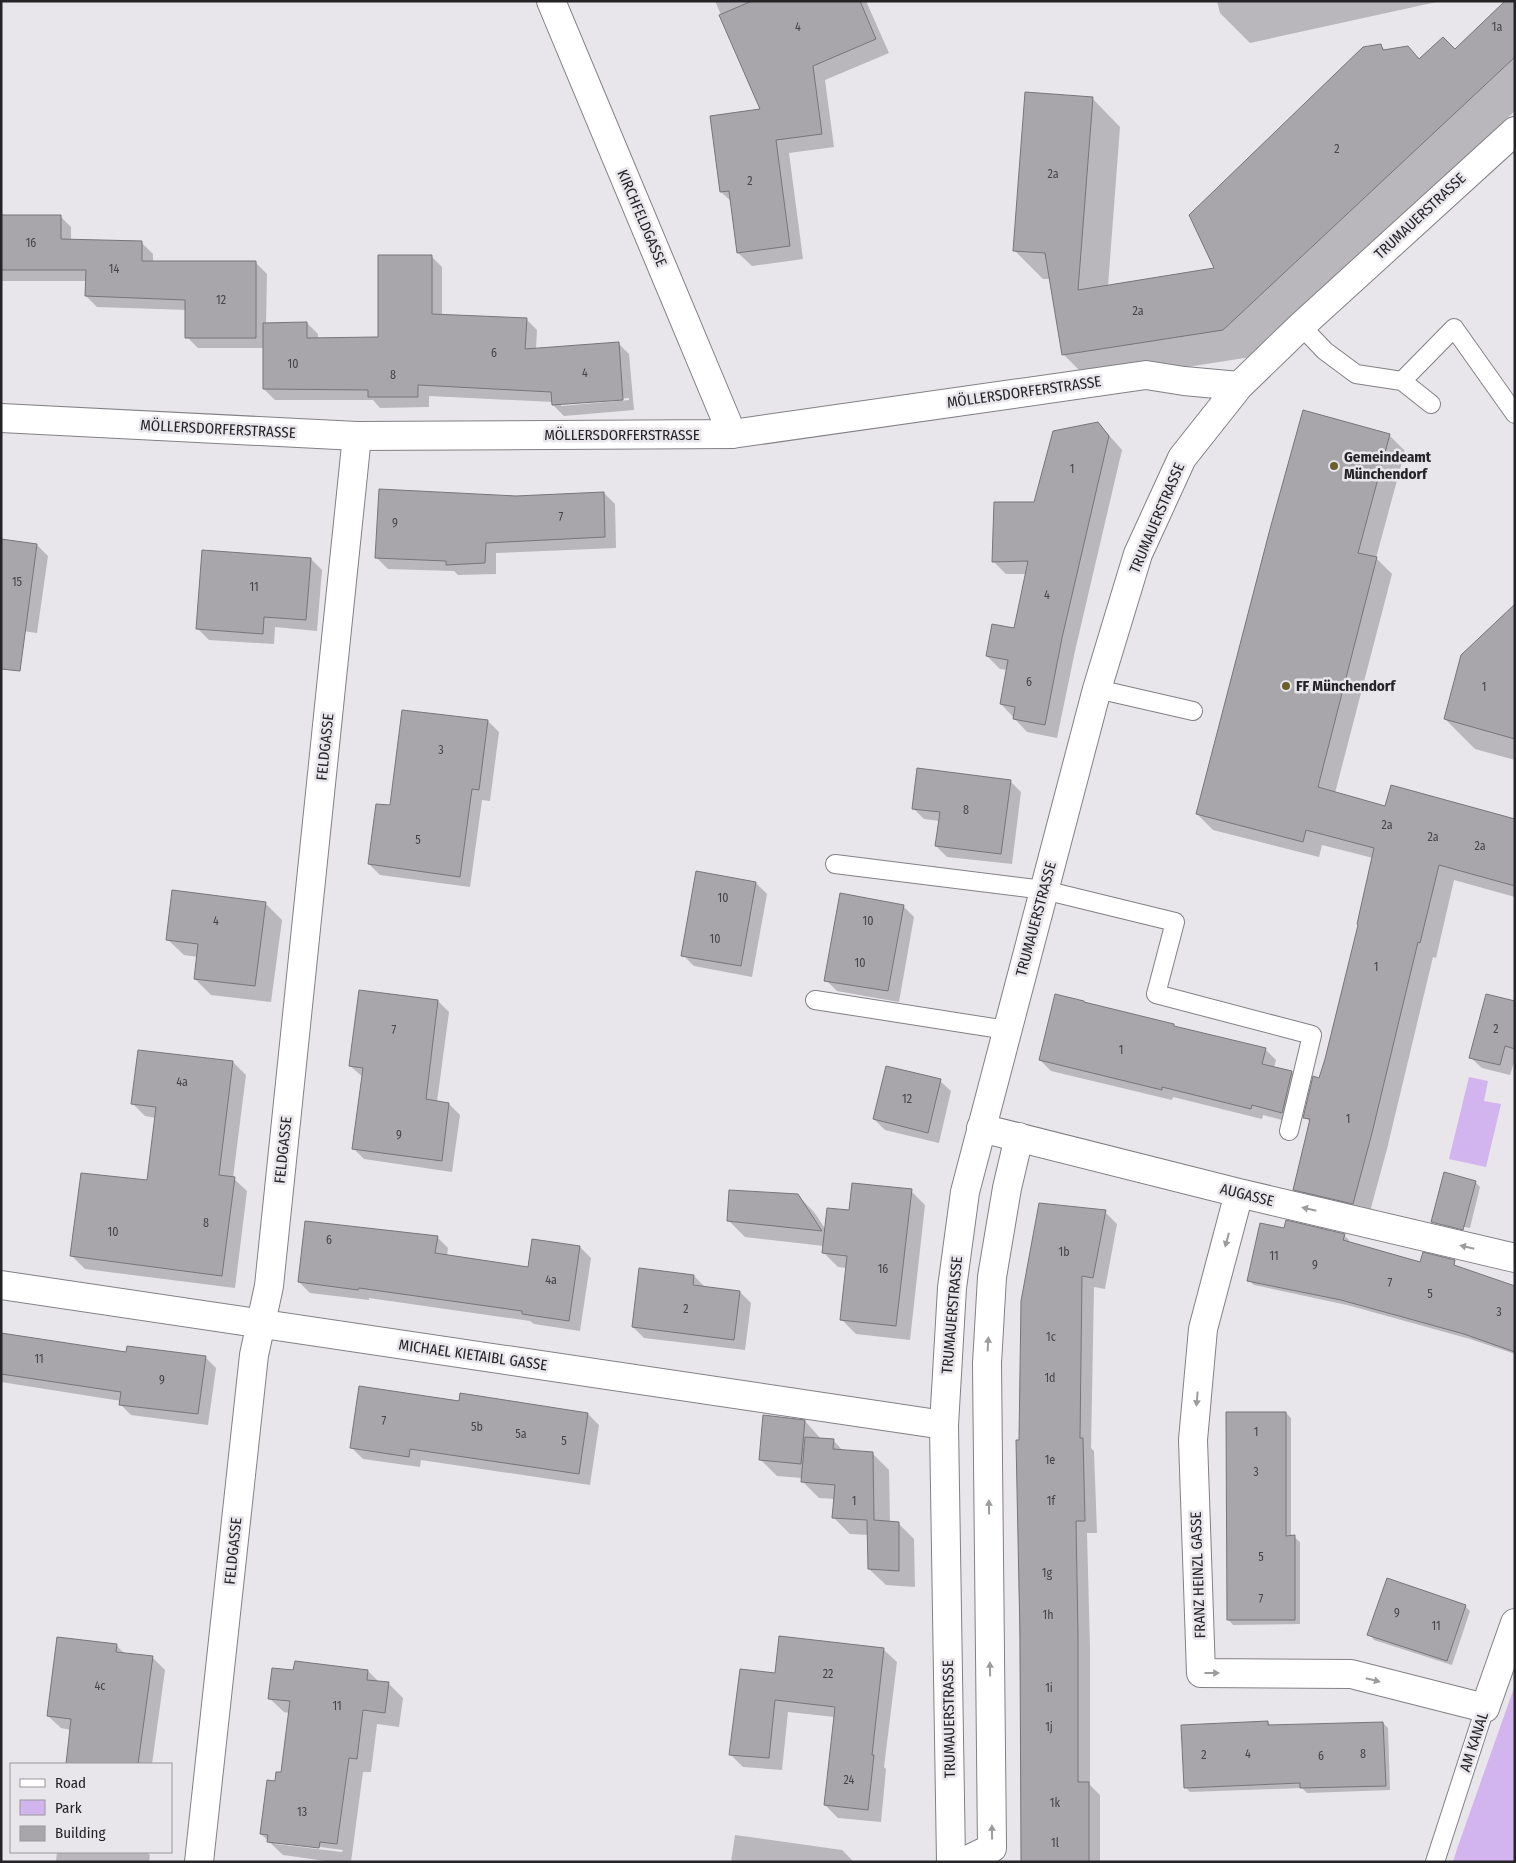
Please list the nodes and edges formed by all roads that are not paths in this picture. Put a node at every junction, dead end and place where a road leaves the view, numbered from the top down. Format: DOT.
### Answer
graph roads {
  1 [pos="551,1"];
  2 [pos="1515,131"];
  3 [pos="1301,326"];
  4 [pos="1402,382"];
  5 [pos="1239,386"];
  6 [pos="1431,404"];
  7 [pos="1515,414"];
  8 [pos="1,418"];
  9 [pos="732,434"];
  10 [pos="357,436"];
  11 [pos="1097,689"];
  12 [pos="1193,711"];
  13 [pos="835,864"];
  14 [pos="1044,890"];
  15 [pos="815,1000"];
  16 [pos="1007,1030"];
  17 [pos="981,1128"];
  18 [pos="1289,1131"];
  19 [pos="1019,1138"];
  20 [pos="1240,1193"];
  21 [pos="1515,1258"];
  22 [pos="1,1285"];
  23 [pos="260,1323"];
  24 [pos="944,1425"];
  25 [pos="1515,1624"];
  26 [pos="1485,1708"];
  27 [pos="200,1862"];
  28 [pos="952,1862"];
  29 [pos="963,1862"];
  30 [pos="1435,1862"];
  1 -- 9 [label="street, KIRCHFELDGASSE"];
  2 -- 3 [label="street, TRUMAUERSTRASSE"];
  3 -- 4 [label="lane"];
  3 -- 5 [label="street, TRUMAUERSTRASSE"];
  4 -- 6 [label="lane"];
  4 -- 7 [label="lane"];
  5 -- 9 [label="street, MÖLLERSDORFERSTRASSE"];
  5 -- 11 [label="street, TRUMAUERSTRASSE"];
  8 -- 10 [label="street, MÖLLERSDORFERSTRASSE"];
  9 -- 10 [label="street, MÖLLERSDORFERSTRASSE"];
  10 -- 23 [label="street, FELDGASSE"];
  11 -- 12 [label="lane"];
  11 -- 14 [label="street, TRUMAUERSTRASSE"];
  13 -- 14 [label="lane"];
  14 -- 16 [label="street, TRUMAUERSTRASSE"];
  14 -- 18 [label="lane"];
  15 -- 16 [label="lane"];
  16 -- 17 [label="street, TRUMAUERSTRASSE"];
  17 -- 19 [label="street, AUGASSE"];
  17 -- 24 [label="street, TRUMAUERSTRASSE"];
  19 -- 20 [label="street, AUGASSE"];
  29 -- 19 [label="street, one-way"];
  21 -- 20 [label="street, AUGASSE, one-way"];
  20 -- 26 [label="street, FRANZ HEINZL GASSE, one-way"];
  22 -- 23 [label="street, MICHAEL KIETAIBL GASSE"];
  23 -- 24 [label="street, MICHAEL KIETAIBL GASSE"];
  23 -- 27 [label="street, FELDGASSE"];
  24 -- 28 [label="street, TRUMAUERSTRASSE"];
  25 -- 26 [label="street, AM KANAL"];
  26 -- 30 [label="lane, AM KANAL"];
}
